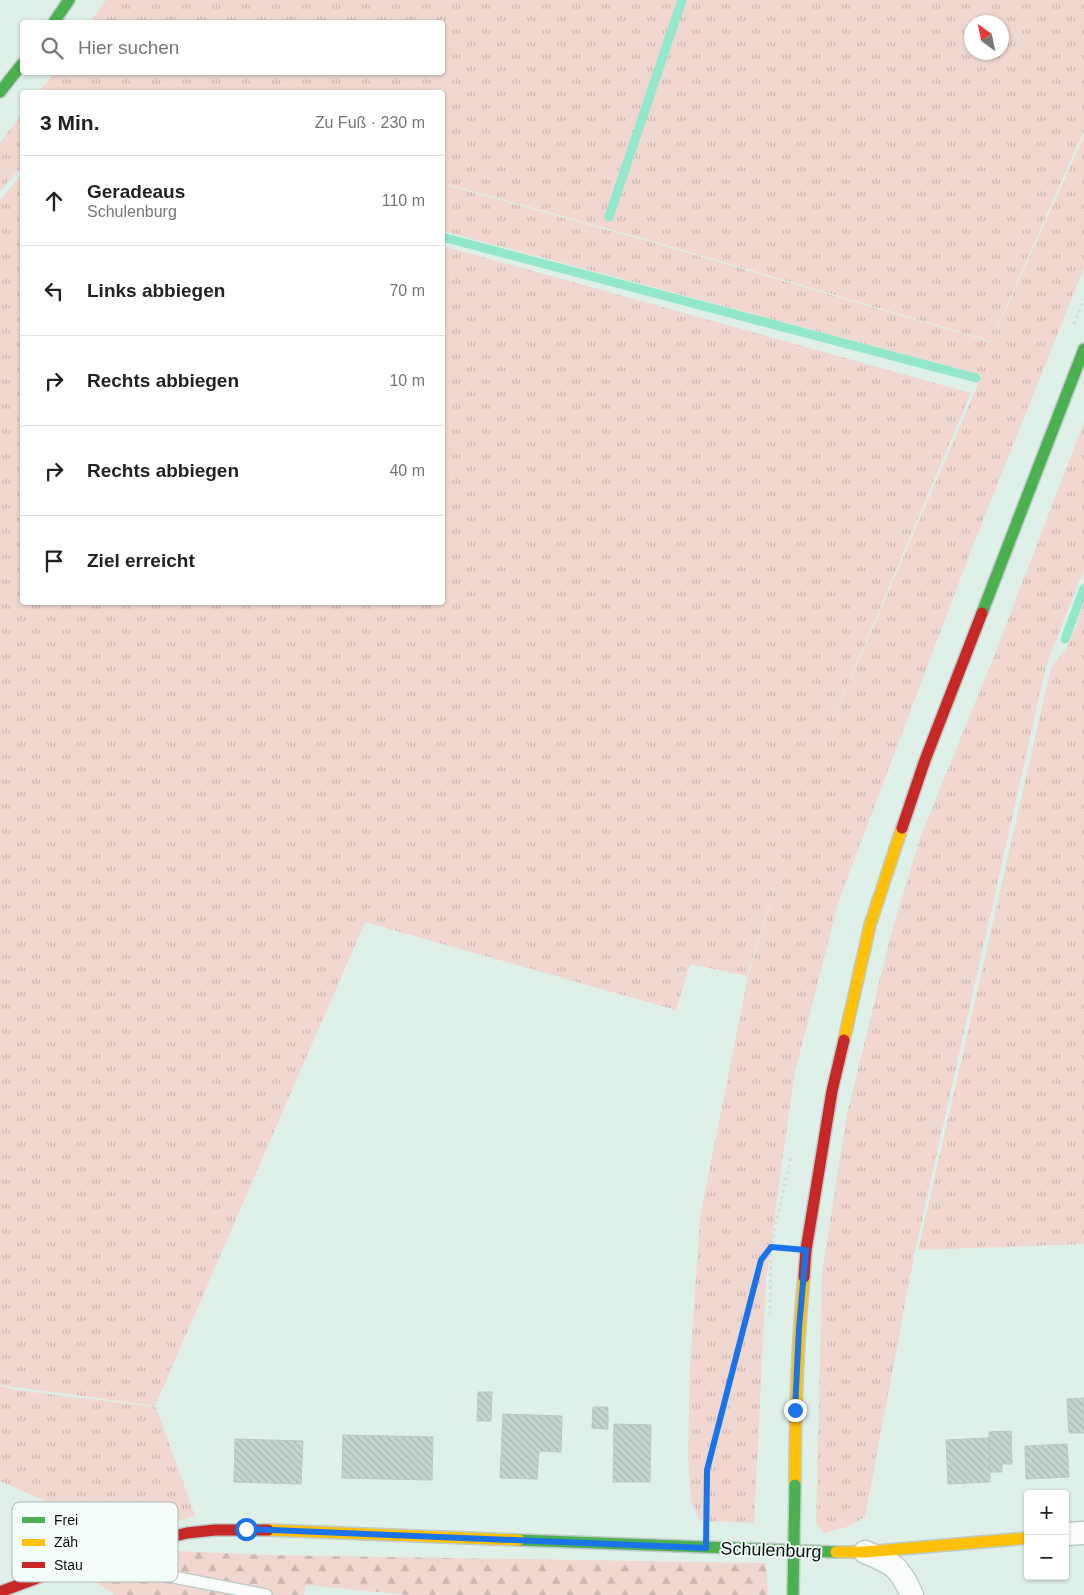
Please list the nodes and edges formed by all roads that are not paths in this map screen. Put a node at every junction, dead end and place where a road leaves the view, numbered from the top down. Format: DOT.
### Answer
graph roads {
  1 [pos="69,0"];
  2 [pos="55,20"];
  3 [pos="20,67"];
  4 [pos="0,92"];
  5 [pos="1084,349"];
  6 [pos="1084,1533"];
  7 [pos="1069,1534"];
  8 [pos="178,1535"];
  9 [pos="1024,1538"];
  10 [pos="866,1552"];
  11 [pos="178,1578"];
  12 [pos="27,1582"];
  13 [pos="0,1592"];
  14 [pos="266,1595"];
  15 [pos="793,1595"];
  16 [pos="912,1595"];
  1 -- 2 [label="main road"];
  3 -- 4 [label="main road"];
  5 -- 15 [label="main road, bridge"];
  6 -- 7 [label="street"];
  8 -- 10 [label="main road, Schulenburg"];
  9 -- 10 [label="main road, Schulenburg"];
  10 -- 16 [label="street"];
  11 -- 14 [label="lane, Schulenburg"];
  12 -- 13 [label="main road, Schulenburg"];
}
